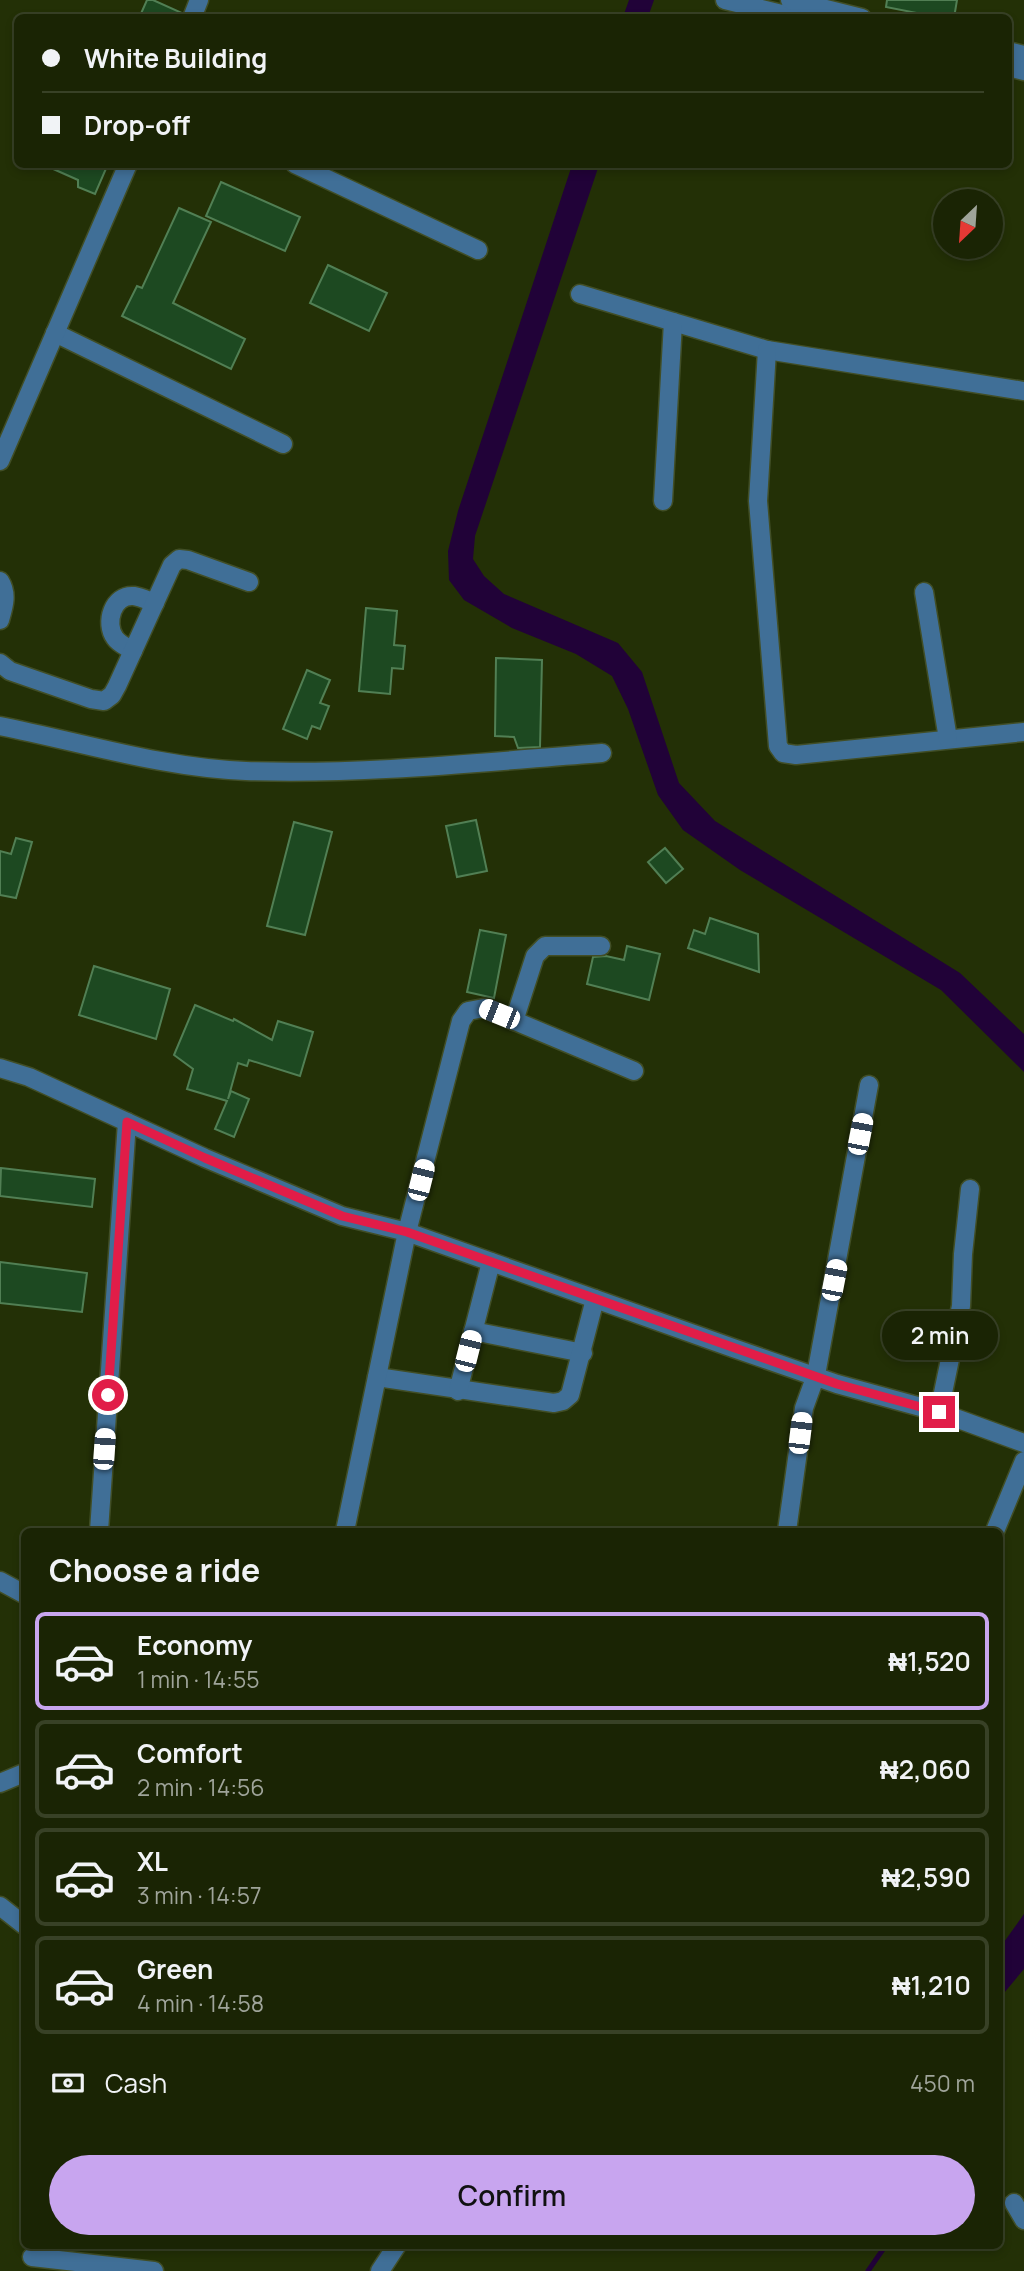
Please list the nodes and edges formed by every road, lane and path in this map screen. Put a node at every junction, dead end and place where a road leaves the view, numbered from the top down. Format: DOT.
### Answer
graph roads {
  1 [pos="725,0"];
  2 [pos="790,0"];
  3 [pos="782,14"];
  4 [pos="846,14"];
  5 [pos="126,168"];
  6 [pos="304,168"];
  7 [pos="478,250"];
  8 [pos="580,294"];
  9 [pos="673,322"];
  10 [pos="55,333"];
  11 [pos="767,350"];
  12 [pos="1024,391"];
  13 [pos="284,444"];
  14 [pos="0,461"];
  15 [pos="663,501"];
  16 [pos="0,582"];
  17 [pos="249,582"];
  18 [pos="924,592"];
  19 [pos="155,603"];
  20 [pos="0,620"];
  21 [pos="133,651"];
  22 [pos="0,663"];
  23 [pos="0,726"];
  24 [pos="1024,732"];
  25 [pos="948,739"];
  26 [pos="602,753"];
  27 [pos="601,946"];
  28 [pos="514,1021"];
  29 [pos="0,1068"];
  30 [pos="634,1071"];
  31 [pos="869,1085"];
  32 [pos="127,1122"];
  33 [pos="970,1189"];
  34 [pos="407,1232"];
  35 [pos="491,1262"];
  36 [pos="595,1299"];
  37 [pos="473,1331"];
  38 [pos="583,1353"];
  39 [pos="816,1375"];
  40 [pos="377,1377"];
  41 [pos="458,1391"];
  42 [pos="939,1412"];
  43 [pos="1024,1443"];
  44 [pos="1024,1461"];
  45 [pos="99,1528"];
  46 [pos="346,1528"];
  47 [pos="788,1528"];
  48 [pos="996,1528"];
  49 [pos="0,1581"];
  50 [pos="21,1592"];
  51 [pos="21,1774"];
  52 [pos="0,1783"];
  53 [pos="0,1906"];
  54 [pos="21,1923"];
  55 [pos="1014,2203"];
  56 [pos="1024,2220"];
  57 [pos="394,2249"];
  58 [pos="32,2258"];
  59 [pos="154,2271"];
  60 [pos="380,2271"];
  1 -- 3 [label="street"];
  2 -- 4 [label="street"];
  5 -- 10 [label="street"];
  6 -- 7 [label="street"];
  8 -- 9 [label="street"];
  9 -- 11 [label="street"];
  9 -- 15 [label="street"];
  10 -- 13 [label="street"];
  10 -- 14 [label="street"];
  11 -- 12 [label="street"];
  11 -- 25 [label="street"];
  16 -- 20 [label="street"];
  17 -- 19 [label="street"];
  18 -- 25 [label="street"];
  19 -- 21 [label="street"];
  19 -- 21 [label="street"];
  21 -- 22 [label="street"];
  23 -- 26 [label="street"];
  24 -- 25 [label="street"];
  27 -- 28 [label="street"];
  28 -- 30 [label="street"];
  28 -- 34 [label="street"];
  29 -- 32 [label="street"];
  31 -- 39 [label="street"];
  32 -- 34 [label="street"];
  32 -- 45 [label="street"];
  33 -- 42 [label="street"];
  34 -- 35 [label="street"];
  34 -- 40 [label="street"];
  35 -- 36 [label="street"];
  35 -- 37 [label="street"];
  36 -- 38 [label="street"];
  36 -- 39 [label="street"];
  37 -- 38 [label="street"];
  37 -- 41 [label="street"];
  38 -- 41 [label="street"];
  39 -- 42 [label="street"];
  39 -- 47 [label="street"];
  40 -- 41 [label="street"];
  40 -- 46 [label="street"];
  42 -- 43 [label="street"];
  44 -- 48 [label="street"];
  49 -- 50 [label="street"];
  51 -- 52 [label="street"];
  53 -- 54 [label="street"];
  55 -- 56 [label="street"];
  57 -- 60 [label="street"];
  58 -- 59 [label="street"];
}
